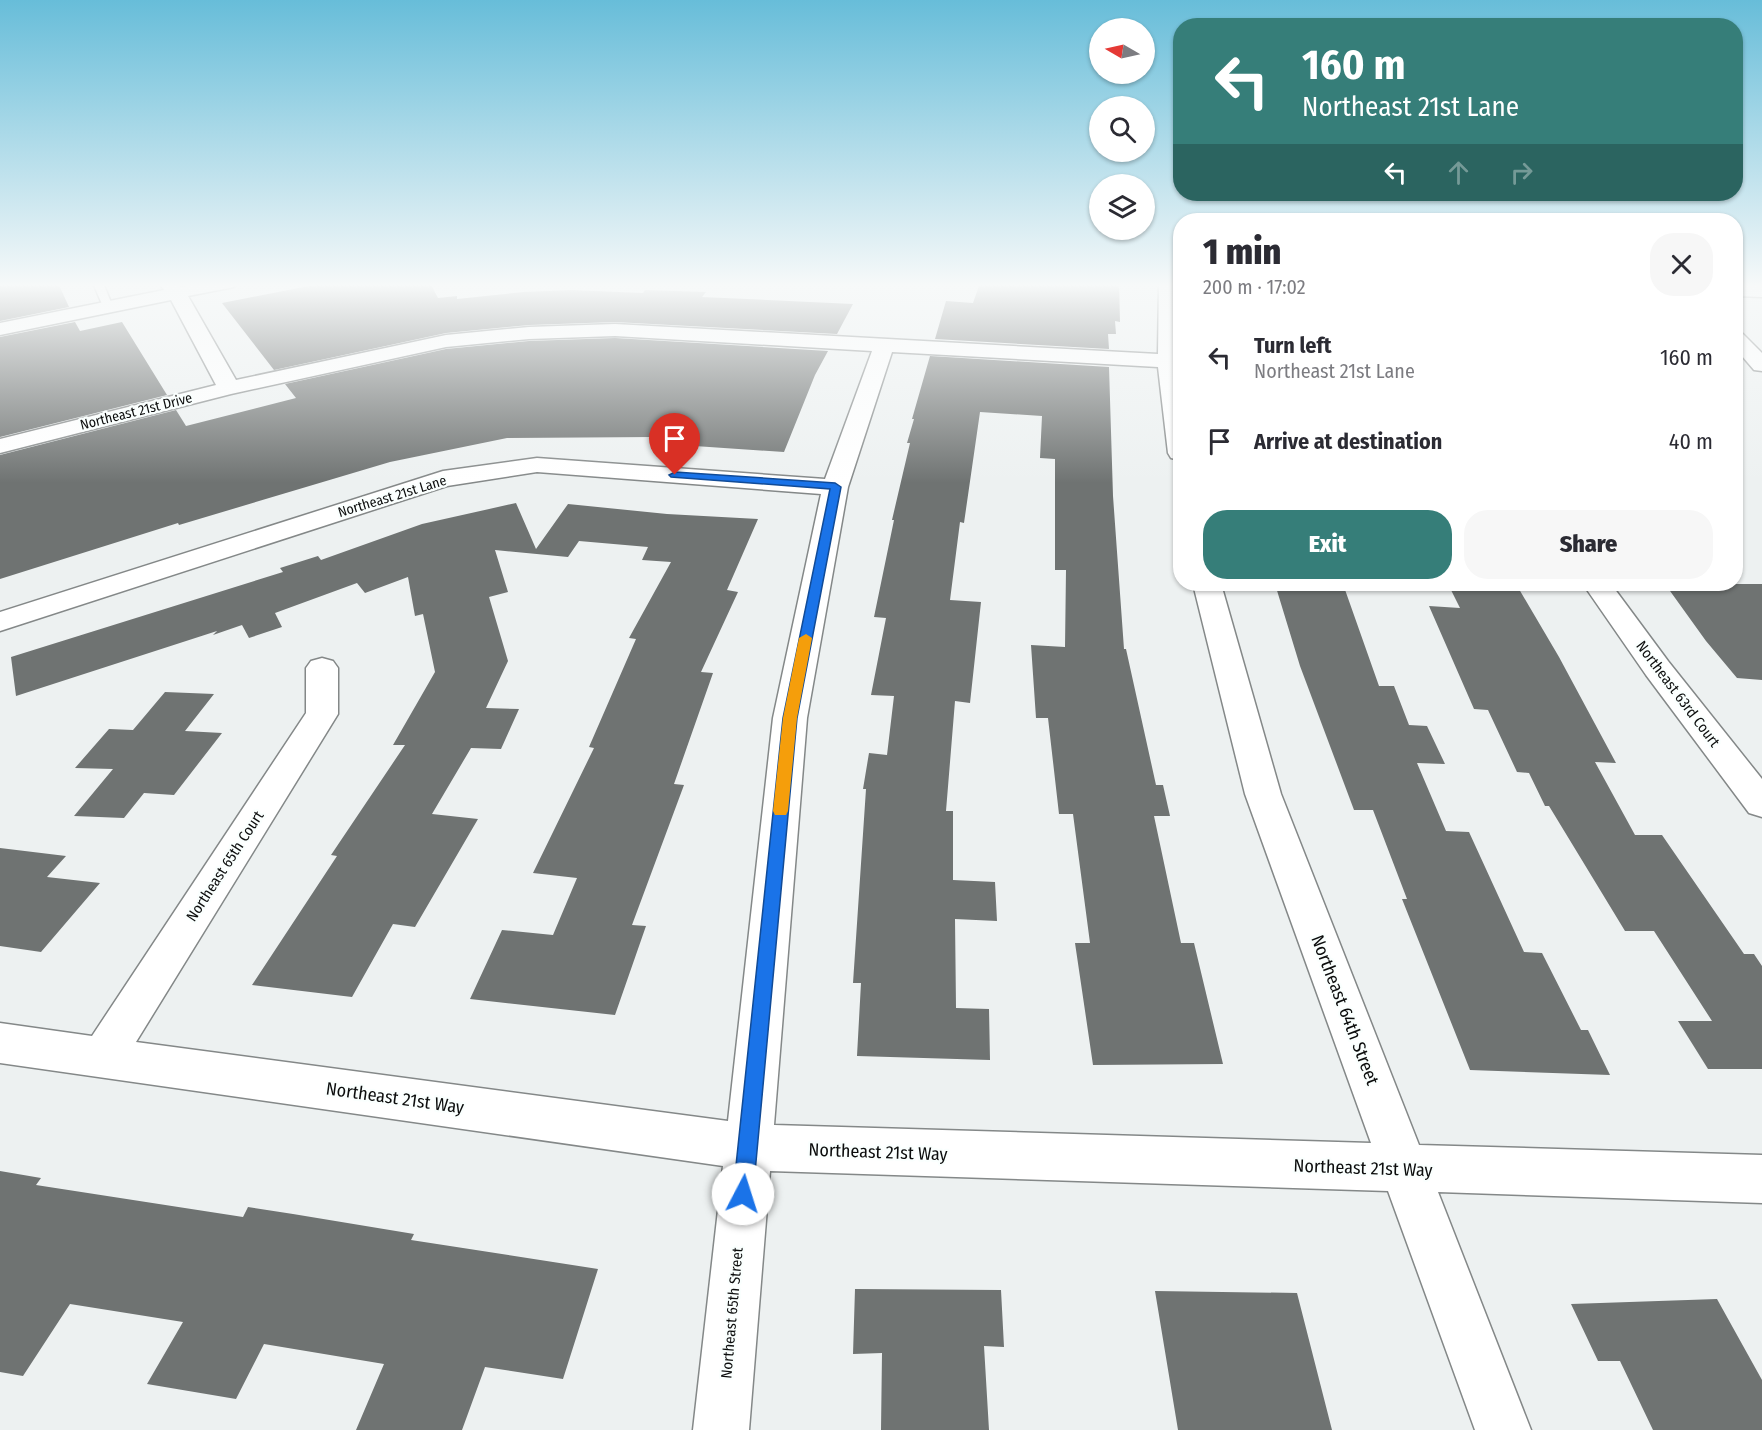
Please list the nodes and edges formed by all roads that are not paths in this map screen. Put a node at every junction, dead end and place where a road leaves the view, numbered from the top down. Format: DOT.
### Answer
graph roads {
  1 [pos="207,350"];
  2 [pos="406,350"];
  3 [pos="883,350"];
  4 [pos="955,350"];
  5 [pos="1168,350"];
  6 [pos="1747,350"];
  7 [pos="1168,361"];
  8 [pos="1762,365"];
  9 [pos="229,388"];
  10 [pos="1173,399"];
  11 [pos="0,446"];
  12 [pos="835,487"];
  13 [pos="1209,591"];
  14 [pos="1602,591"];
  15 [pos="0,622"];
  16 [pos="322,668"];
  17 [pos="1762,804"];
  18 [pos="0,1043"];
  19 [pos="102,1058"];
  20 [pos="748,1147"];
  21 [pos="1406,1169"];
  22 [pos="1762,1179"];
  23 [pos="721,1430"];
  24 [pos="1503,1430"];
  1 -- 9 [label="street"];
  2 -- 9 [label="street, Northeast 21st Drive"];
  3 -- 12 [label="street, Northeast 65th Street"];
  4 -- 7 [label="street, Northeast 21st Drive"];
  5 -- 7 [label="street"];
  6 -- 8 [label="street"];
  7 -- 10 [label="street"];
  9 -- 11 [label="street, Northeast 21st Drive"];
  12 -- 15 [label="street, Northeast 21st Lane"];
  12 -- 20 [label="street, Northeast 65th Street"];
  13 -- 21 [label="street, Northeast 64th Street"];
  14 -- 17 [label="street, Northeast 63rd Court"];
  16 -- 19 [label="street, Northeast 65th Court"];
  18 -- 19 [label="street, Northeast 21st Way"];
  19 -- 20 [label="street, Northeast 21st Way"];
  20 -- 21 [label="street, Northeast 21st Way"];
  20 -- 23 [label="street, Northeast 65th Street"];
  21 -- 22 [label="street, Northeast 21st Way"];
  21 -- 24 [label="street, Northeast 64th Street"];
}
